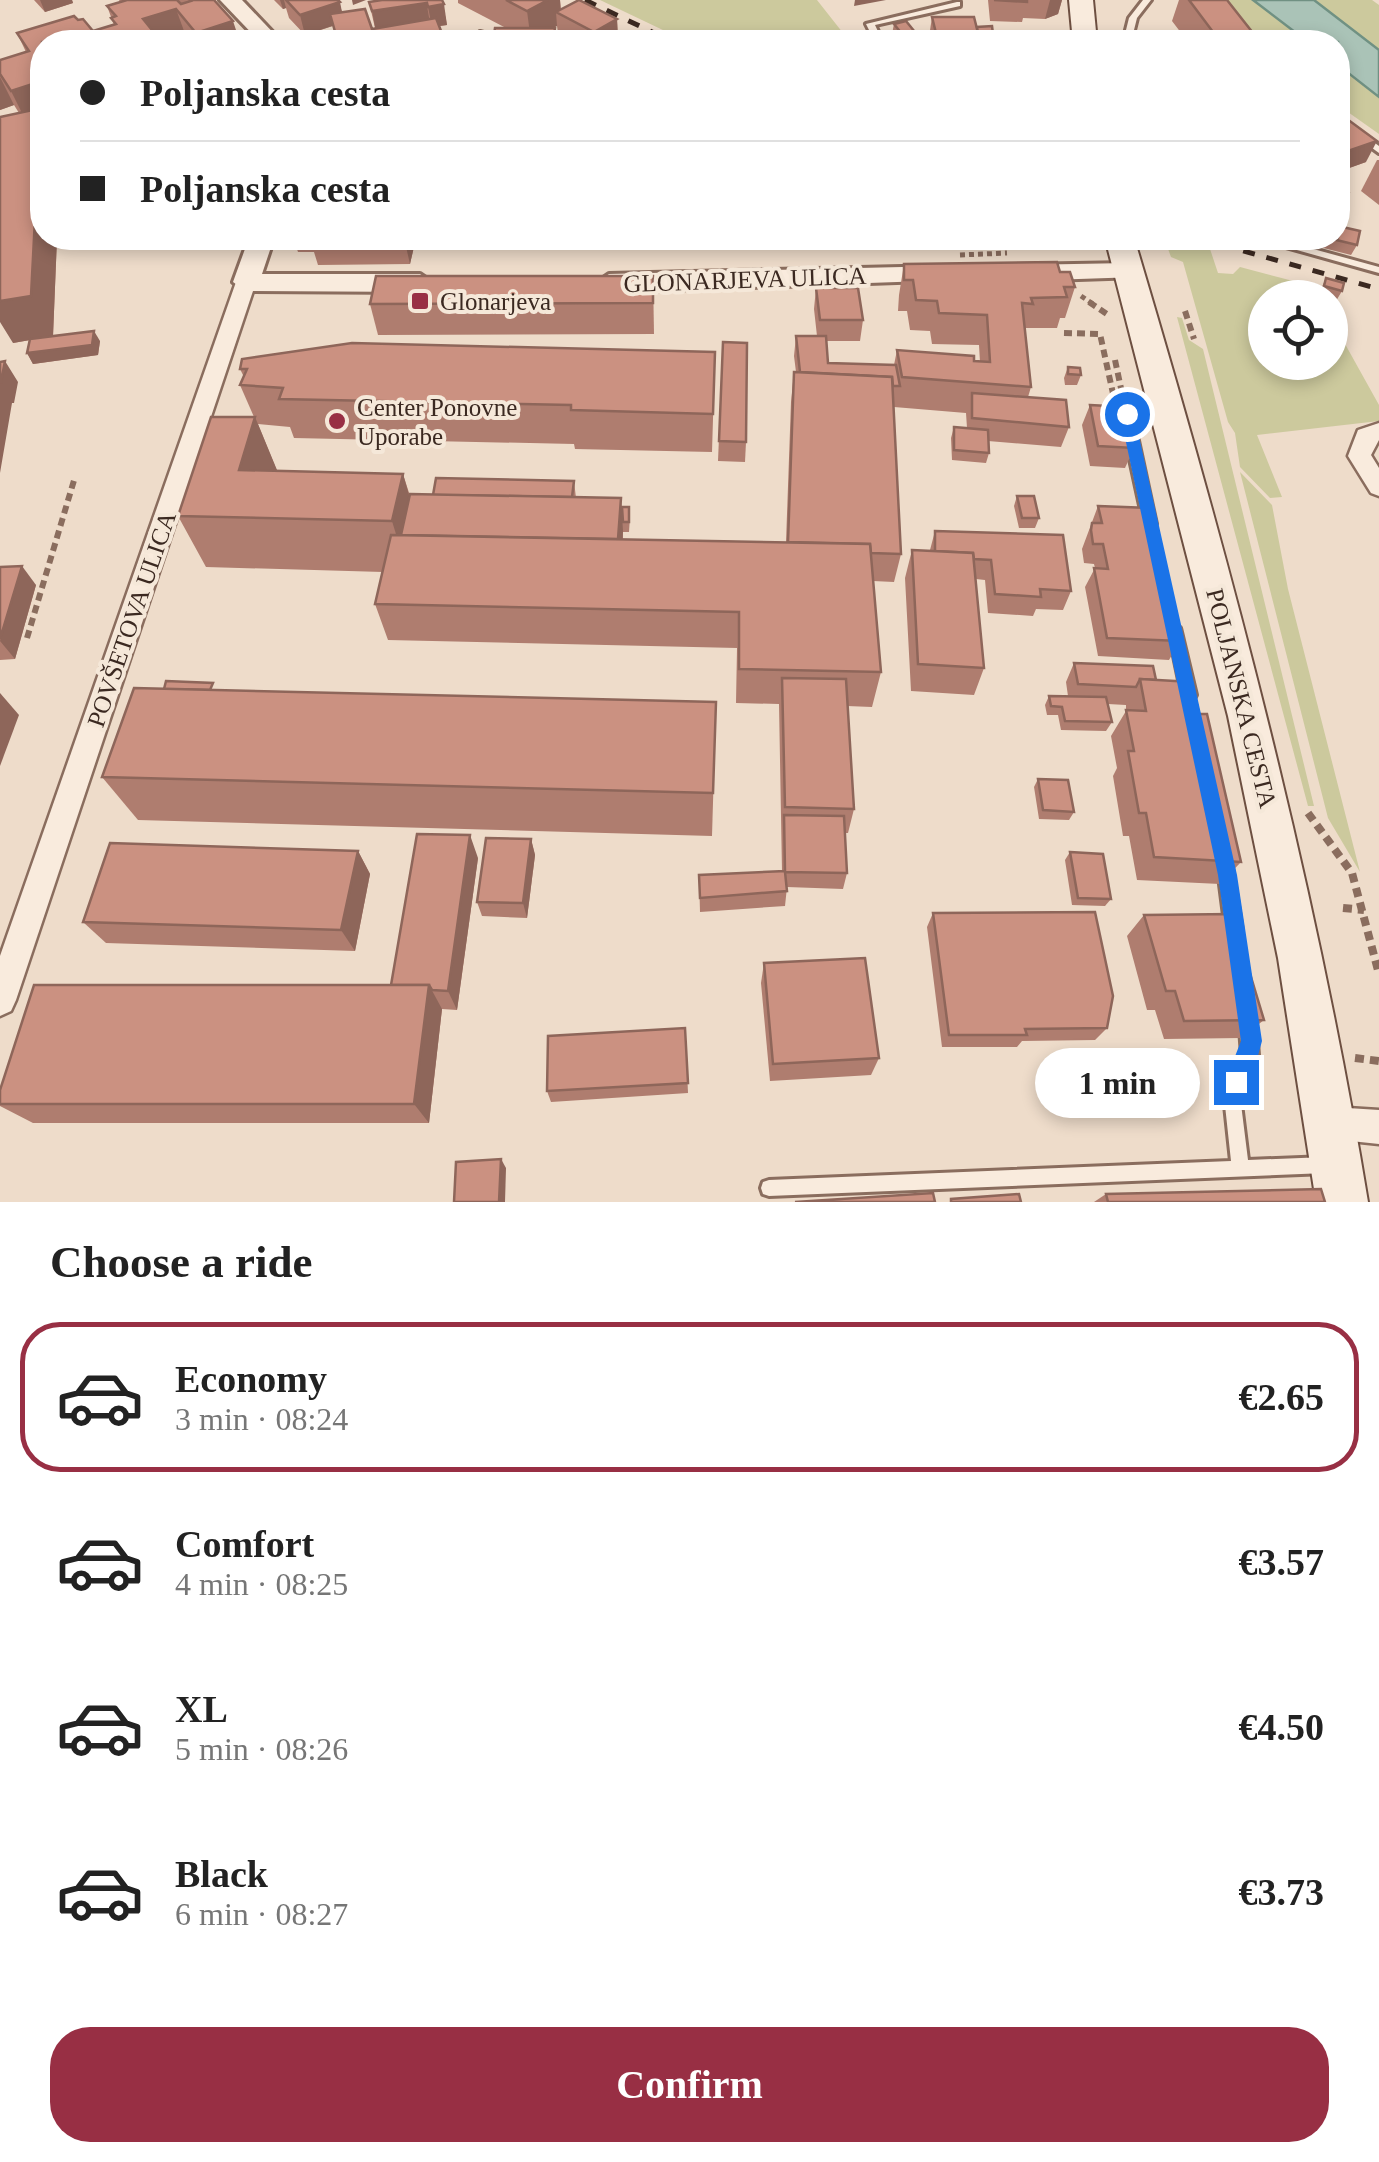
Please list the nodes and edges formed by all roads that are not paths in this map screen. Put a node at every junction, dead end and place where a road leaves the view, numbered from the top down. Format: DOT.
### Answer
graph roads {
  1 [pos="1081,0"];
  2 [pos="1146,0"];
  3 [pos="227,4"];
  4 [pos="957,4"];
  5 [pos="257,30"];
  6 [pos="873,30"];
  7 [pos="1084,30"];
  8 [pos="1130,30"];
  9 [pos="1350,129"];
  10 [pos="1379,150"];
  11 [pos="258,250"];
  12 [pos="1307,250"];
  13 [pos="1124,254"];
  14 [pos="1379,270"];
  15 [pos="246,282"];
  16 [pos="452,283"];
  17 [pos="576,283"];
  18 [pos="1128,417"];
  19 [pos="1379,431"];
  20 [pos="1379,487"];
  21 [pos="1155,545"];
  22 [pos="1172,618"];
  23 [pos="1192,709"];
  24 [pos="1220,838"];
  25 [pos="1237,947"];
  26 [pos="0,1000"];
  27 [pos="1246,1003"];
  28 [pos="1337,1156"];
  29 [pos="1240,1168"];
  30 [pos="769,1188"];
  1 -- 7 [label="main road"];
  2 -- 8 [label="lane"];
  3 -- 5 [label="street"];
  4 -- 6 [label="lane"];
  9 -- 10 [label="lane"];
  11 -- 15 [label="street, POVŠETOVA ULICA"];
  12 -- 14 [label="lane"];
  13 -- 17 [label="street, GLONARJEVA ULICA"];
  13 -- 28 [label="main road, POLJANSKA CESTA"];
  15 -- 16 [label="street"];
  15 -- 26 [label="street, POVŠETOVA ULICA"];
  18 -- 21 [label="lane"];
  19 -- 20 [label="street"];
  22 -- 23 [label="lane, POLJANSKA CESTA"];
  24 -- 25 [label="lane"];
  27 -- 29 [label="lane"];
  28 -- 29 [label="lane, POLJANSKA CESTA"];
  29 -- 30 [label="lane, POLJANSKA CESTA"];
}
